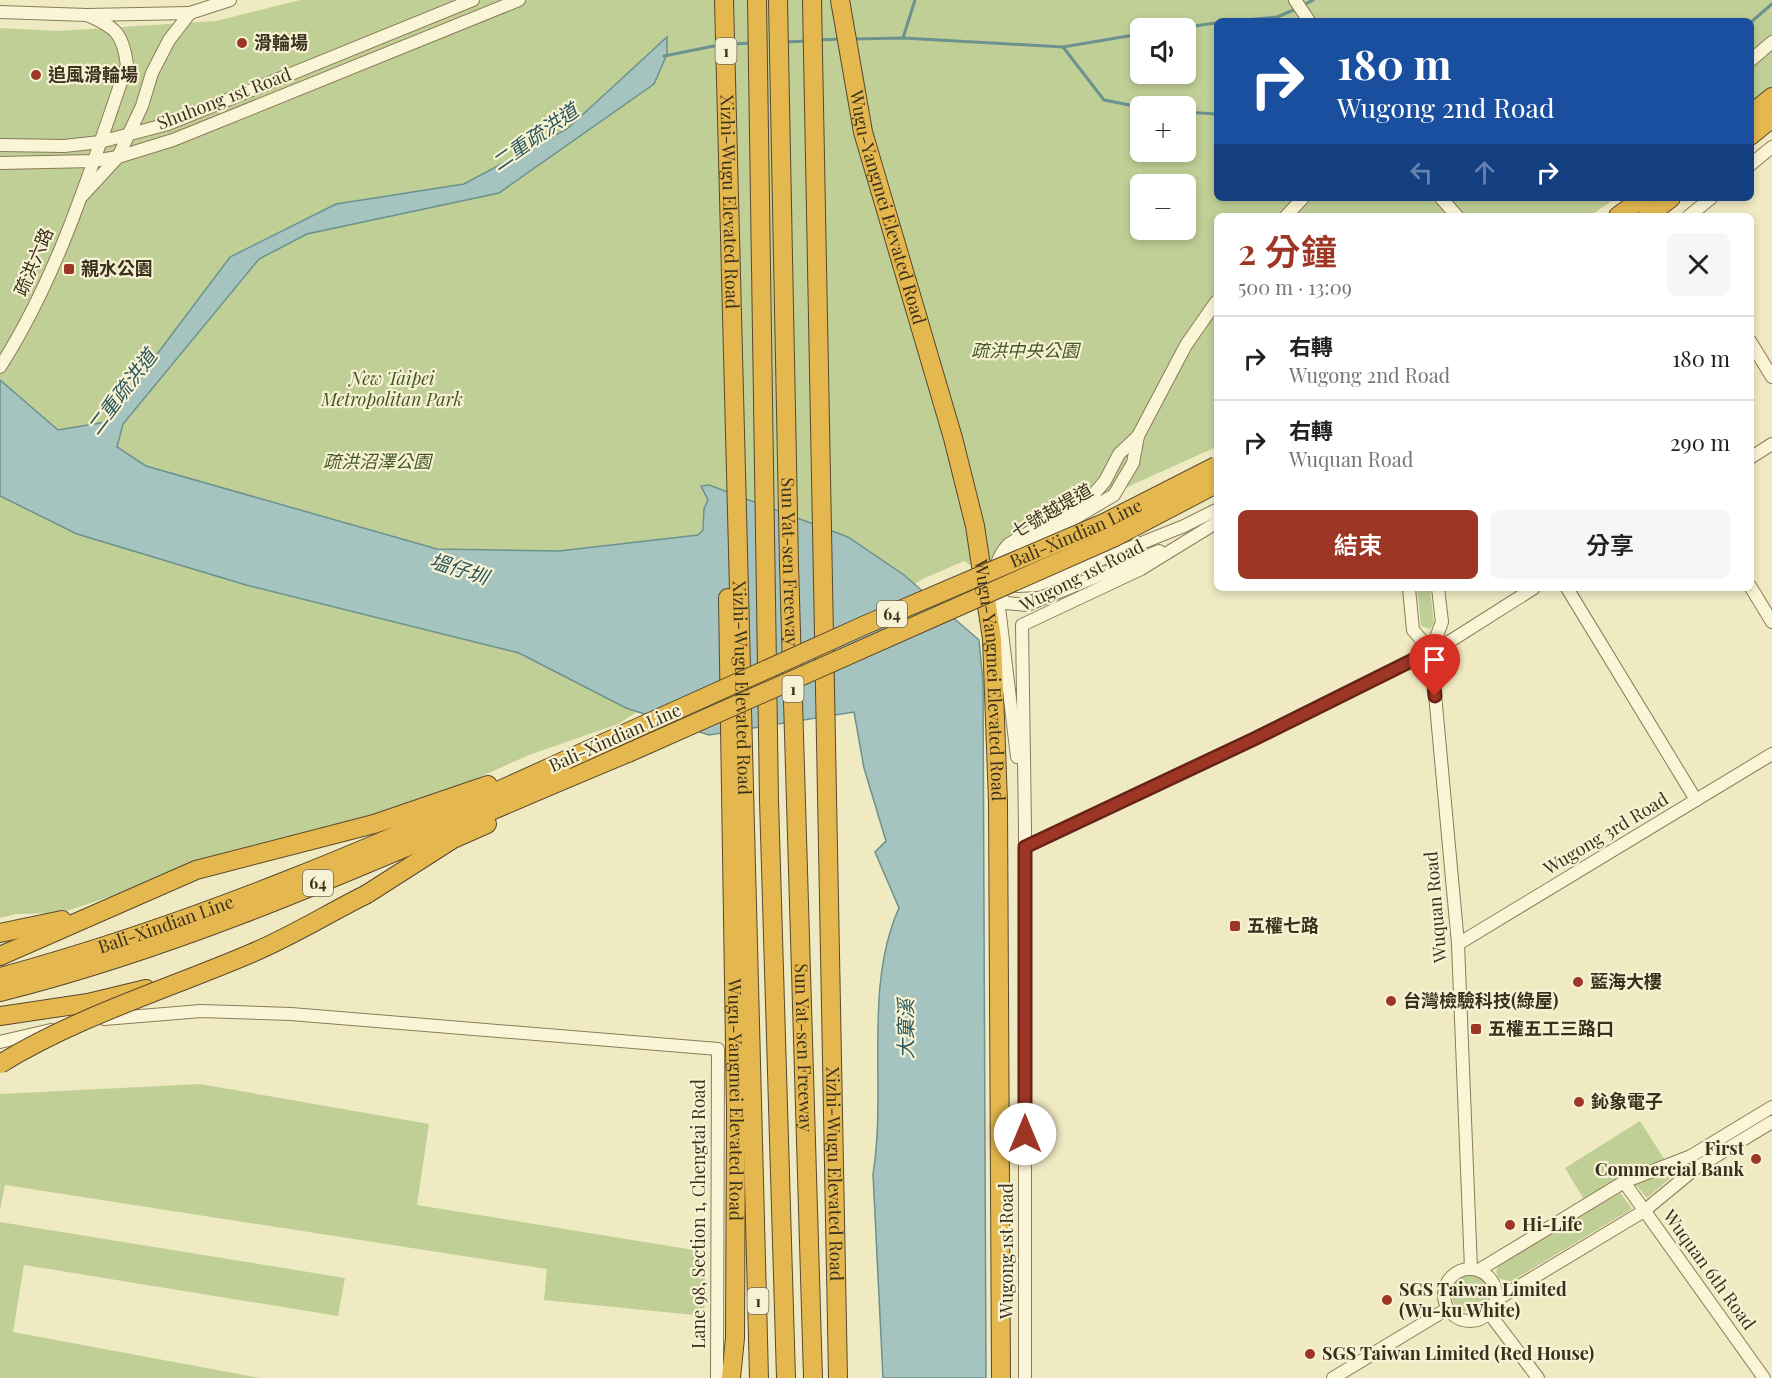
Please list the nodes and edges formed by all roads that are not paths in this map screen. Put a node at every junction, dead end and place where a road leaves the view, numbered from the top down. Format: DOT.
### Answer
graph roads {
  1 [pos="230,0"];
  2 [pos="473,0"];
  3 [pos="519,0"];
  4 [pos="724,0"];
  5 [pos="757,0"];
  6 [pos="778,0"];
  7 [pos="812,0"];
  8 [pos="840,0"];
  9 [pos="1295,0"];
  10 [pos="0,12"];
  11 [pos="190,13"];
  12 [pos="87,15"];
  13 [pos="1307,18"];
  14 [pos="1772,42"];
  15 [pos="1754,58"];
  16 [pos="1772,97"];
  17 [pos="727,102"];
  18 [pos="1754,112"];
  19 [pos="1772,118"];
  20 [pos="1754,133"];
  21 [pos="128,136"];
  22 [pos="99,142"];
  23 [pos="0,144"];
  24 [pos="1772,147"];
  25 [pos="118,157"];
  26 [pos="93,161"];
  27 [pos="1754,162"];
  28 [pos="0,163"];
  29 [pos="79,200"];
  30 [pos="1300,201"];
  31 [pos="1444,201"];
  32 [pos="1639,201"];
  33 [pos="1667,201"];
  34 [pos="1707,201"];
  35 [pos="1289,213"];
  36 [pos="1454,213"];
  37 [pos="1622,213"];
  38 [pos="1651,213"];
  39 [pos="1693,213"];
  40 [pos="1214,305"];
  41 [pos="1754,348"];
  42 [pos="0,367"];
  43 [pos="1772,378"];
  44 [pos="1138,436"];
  45 [pos="1772,444"];
  46 [pos="1754,455"];
  47 [pos="1214,467"];
  48 [pos="1214,485"];
  49 [pos="1214,511"];
  50 [pos="1214,524"];
  51 [pos="1186,532"];
  52 [pos="1409,591"];
  53 [pos="1438,591"];
  54 [pos="1529,591"];
  55 [pos="1569,591"];
  56 [pos="1753,591"];
  57 [pos="998,595"];
  58 [pos="1772,622"];
  59 [pos="1431,651"];
  60 [pos="628,753"];
  61 [pos="1772,754"];
  62 [pos="566,760"];
  63 [pos="1696,800"];
  64 [pos="1025,827"];
  65 [pos="1025,847"];
  66 [pos="196,870"];
  67 [pos="0,933"];
  68 [pos="1458,944"];
  69 [pos="0,956"];
  70 [pos="0,977"];
  71 [pos="180,980"];
  72 [pos="0,992"];
  73 [pos="0,1016"];
  74 [pos="0,1042"];
  75 [pos="0,1064"];
  76 [pos="1771,1110"];
  77 [pos="1772,1122"];
  78 [pos="1624,1182"];
  79 [pos="1644,1211"];
  80 [pos="783,1264"];
  81 [pos="1475,1269"];
  82 [pos="1496,1300"];
  83 [pos="1447,1309"];
  84 [pos="1489,1313"];
  85 [pos="812,1348"];
  86 [pos="717,1378"];
  87 [pos="731,1378"];
  88 [pos="759,1378"];
  89 [pos="765,1378"];
  90 [pos="786,1378"];
  91 [pos="813,1378"];
  92 [pos="822,1378"];
  93 [pos="838,1378"];
  94 [pos="1001,1378"];
  95 [pos="1025,1378"];
  96 [pos="1333,1378"];
  97 [pos="1538,1378"];
  98 [pos="1764,1378"];
  1 -- 11 [label="street"];
  2 -- 21 [label="street, Shuhong 1st Road"];
  3 -- 25 [label="street, Shuhong 1st Road"];
  4 -- 17 [label="highway, Xizhi-Wugu Elevated Road / 1"];
  5 -- 80 [label="highway, Sun Yat-sen Freeway / 1, bridge"];
  6 -- 85 [label="highway, Sun Yat-sen Freeway / 1, bridge"];
  7 -- 93 [label="highway, Xizhi-Wugu Elevated Road / 1, bridge"];
  8 -- 94 [label="highway, Wugu-Yangmei Elevated Road, bridge"];
  9 -- 13 [label="street"];
  10 -- 12 [label="street"];
  11 -- 12 [label="street"];
  11 -- 21 [label="street"];
  12 -- 22 [label="street, 疏洪六路"];
  14 -- 15 [label="street"];
  16 -- 18 [label="highway"];
  17 -- 87 [label="highway, Wugu-Yangmei Elevated Road / 1, bridge"];
  17 -- 88 [label="highway, Xizhi-Wugu Elevated Road / 1, bridge"];
  19 -- 20 [label="highway"];
  21 -- 22 [label="street, Shuhong 1st Road"];
  21 -- 25 [label="street"];
  22 -- 23 [label="street, Shuhong 1st Road"];
  22 -- 26 [label="street, 疏洪六路"];
  24 -- 27 [label="street"];
  25 -- 26 [label="street, Shuhong 1st Road"];
  25 -- 29 [label="street, 疏洪六路"];
  26 -- 28 [label="street, Shuhong 1st Road"];
  26 -- 29 [label="street, 疏洪六路"];
  29 -- 42 [label="street, 疏洪六路"];
  30 -- 35 [label="street"];
  31 -- 36 [label="street"];
  32 -- 37 [label="highway"];
  33 -- 38 [label="highway"];
  34 -- 39 [label="street"];
  40 -- 44 [label="street, 七號越堤道"];
  41 -- 43 [label="street"];
  44 -- 51 [label="street, 七號越堤道"];
  44 -- 57 [label="street, 七號越堤道"];
  45 -- 46 [label="street"];
  47 -- 62 [label="highway, Bali-Xindian Line / 64, bridge"];
  48 -- 60 [label="highway, Bali-Xindian Line / 64, bridge"];
  49 -- 51 [label="street, Wugong 1st Road"];
  50 -- 51 [label="street, Wugong 1st Road"];
  51 -- 57 [label="street"];
  51 -- 64 [label="street, Wugong 1st Road"];
  52 -- 59 [label="street"];
  53 -- 59 [label="street, Wuquan Road"];
  54 -- 59 [label="street"];
  55 -- 63 [label="street"];
  56 -- 58 [label="street"];
  57 -- 64 [label="street, 七號越堤道"];
  59 -- 65 [label="street"];
  59 -- 68 [label="street, Wuquan Road"];
  60 -- 71 [label="highway, bridge"];
  60 -- 72 [label="highway, Bali-Xindian Line / 64"];
  61 -- 63 [label="street, Wugong 3rd Road"];
  62 -- 66 [label="highway"];
  62 -- 70 [label="highway, Bali-Xindian Line / 64"];
  63 -- 68 [label="street, Wugong 3rd Road"];
  64 -- 65 [label="street, Wugong 1st Road"];
  65 -- 95 [label="street, Wugong 1st Road"];
  66 -- 67 [label="highway"];
  66 -- 69 [label="highway"];
  68 -- 81 [label="street, Wuquan Road"];
  71 -- 73 [label="highway, bridge"];
  71 -- 75 [label="highway, bridge"];
  74 -- 86 [label="street, Lane 98, Section 1, Chengtai Road"];
  76 -- 78 [label="street"];
  77 -- 79 [label="street"];
  78 -- 79 [label="street, Wuquan 6th Road"];
  78 -- 81 [label="street"];
  79 -- 82 [label="street"];
  79 -- 98 [label="street, Wuquan 6th Road"];
  80 -- 89 [label="highway"];
  80 -- 90 [label="highway, Sun Yat-sen Freeway / 1"];
  81 -- 82 [label="street"];
  81 -- 83 [label="street"];
  82 -- 84 [label="street"];
  83 -- 84 [label="street"];
  83 -- 96 [label="street"];
  84 -- 97 [label="street"];
  85 -- 91 [label="highway, Sun Yat-sen Freeway / 1"];
  85 -- 92 [label="highway"];
}
